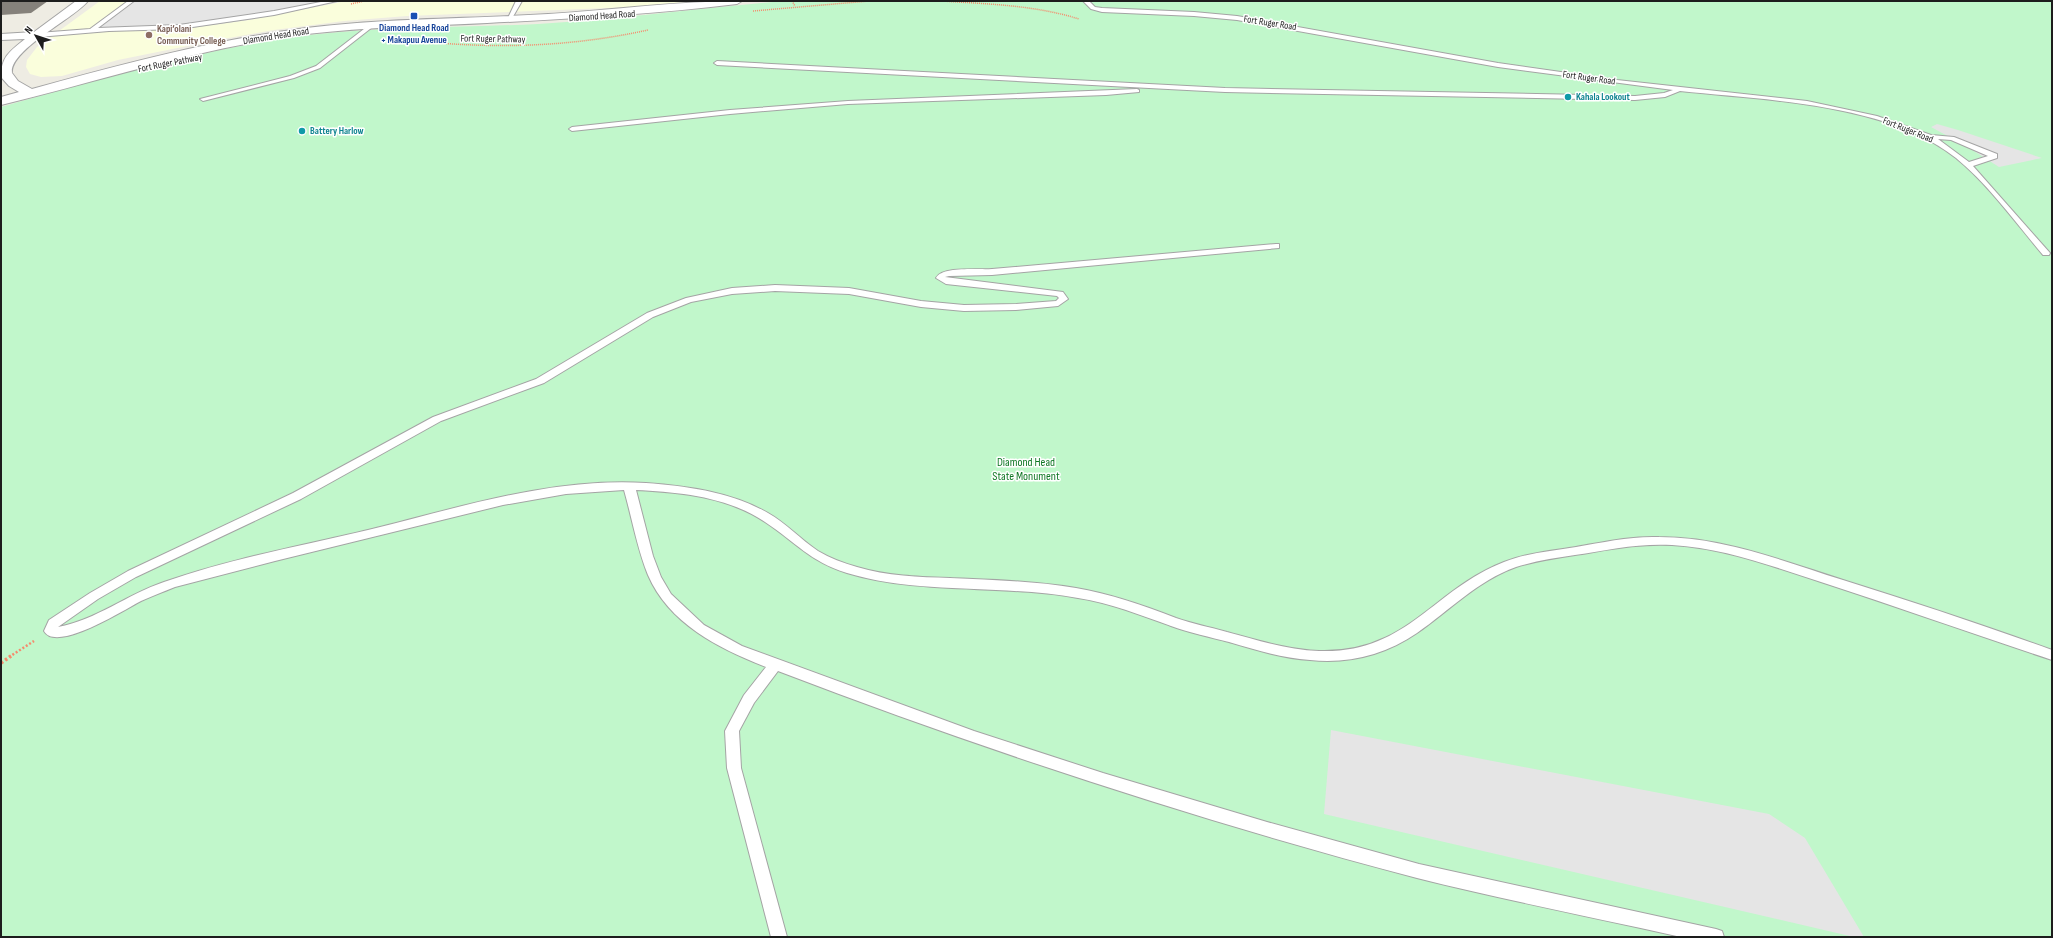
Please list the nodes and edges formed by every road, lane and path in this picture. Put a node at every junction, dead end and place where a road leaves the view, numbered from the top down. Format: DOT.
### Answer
graph roads {
  1 [pos="83,1"];
  2 [pos="131,1"];
  3 [pos="334,1"];
  4 [pos="519,1"];
  5 [pos="737,1"];
  6 [pos="792,1"];
  7 [pos="869,1"];
  8 [pos="941,1"];
  9 [pos="953,1"];
  10 [pos="1086,1"];
  11 [pos="795,6"];
  12 [pos="751,11"];
  13 [pos="509,19"];
  14 [pos="1082,19"];
  15 [pos="373,24"];
  16 [pos="649,30"];
  17 [pos="91,31"];
  18 [pos="38,35"];
  19 [pos="1,37"];
  20 [pos="425,42"];
  21 [pos="717,63"];
  22 [pos="1174,88"];
  23 [pos="1678,90"];
  24 [pos="30,93"];
  25 [pos="203,99"];
  26 [pos="1,101"];
  27 [pos="572,129"];
  28 [pos="1928,136"];
  29 [pos="1969,165"];
  30 [pos="1276,246"];
  31 [pos="2046,253"];
  32 [pos="629,486"];
  33 [pos="50,631"];
  34 [pos="2052,655"];
  35 [pos="1,663"];
  36 [pos="776,664"];
  37 [pos="779,937"];
  38 [pos="1716,937"];
  1 -- 18 [label="street"];
  2 -- 17 [label="lane"];
  3 -- 17 [label="lane"];
  4 -- 13 [label="lane"];
  5 -- 13 [label="street, Diamond Head Road"];
  6 -- 11 [label="path"];
  7 -- 11 [label="path"];
  8 -- 9 [label="path"];
  9 -- 14 [label="path"];
  10 -- 23 [label="lane, Fort Ruger Road"];
  11 -- 12 [label="path"];
  13 -- 15 [label="street, Diamond Head Road"];
  15 -- 24 [label="street, Diamond Head Road"];
  15 -- 25 [label="lane"];
  16 -- 20 [label="path, Fort Ruger Pathway"];
  17 -- 18 [label="lane"];
  18 -- 19 [label="street"];
  18 -- 24 [label="street"];
  21 -- 22 [label="lane"];
  22 -- 23 [label="lane"];
  22 -- 27 [label="lane"];
  23 -- 28 [label="lane, Fort Ruger Road"];
  24 -- 26 [label="street, Diamond Head Road"];
  28 -- 29 [label="lane, Fort Ruger Road"];
  28 -- 29 [label="lane"];
  29 -- 31 [label="lane, Fort Ruger Road"];
  30 -- 33 [label="lane"];
  32 -- 33 [label="lane"];
  32 -- 34 [label="lane"];
  32 -- 36 [label="lane"];
  33 -- 35 [label="path"];
  36 -- 37 [label="lane"];
  36 -- 38 [label="lane"];
}
